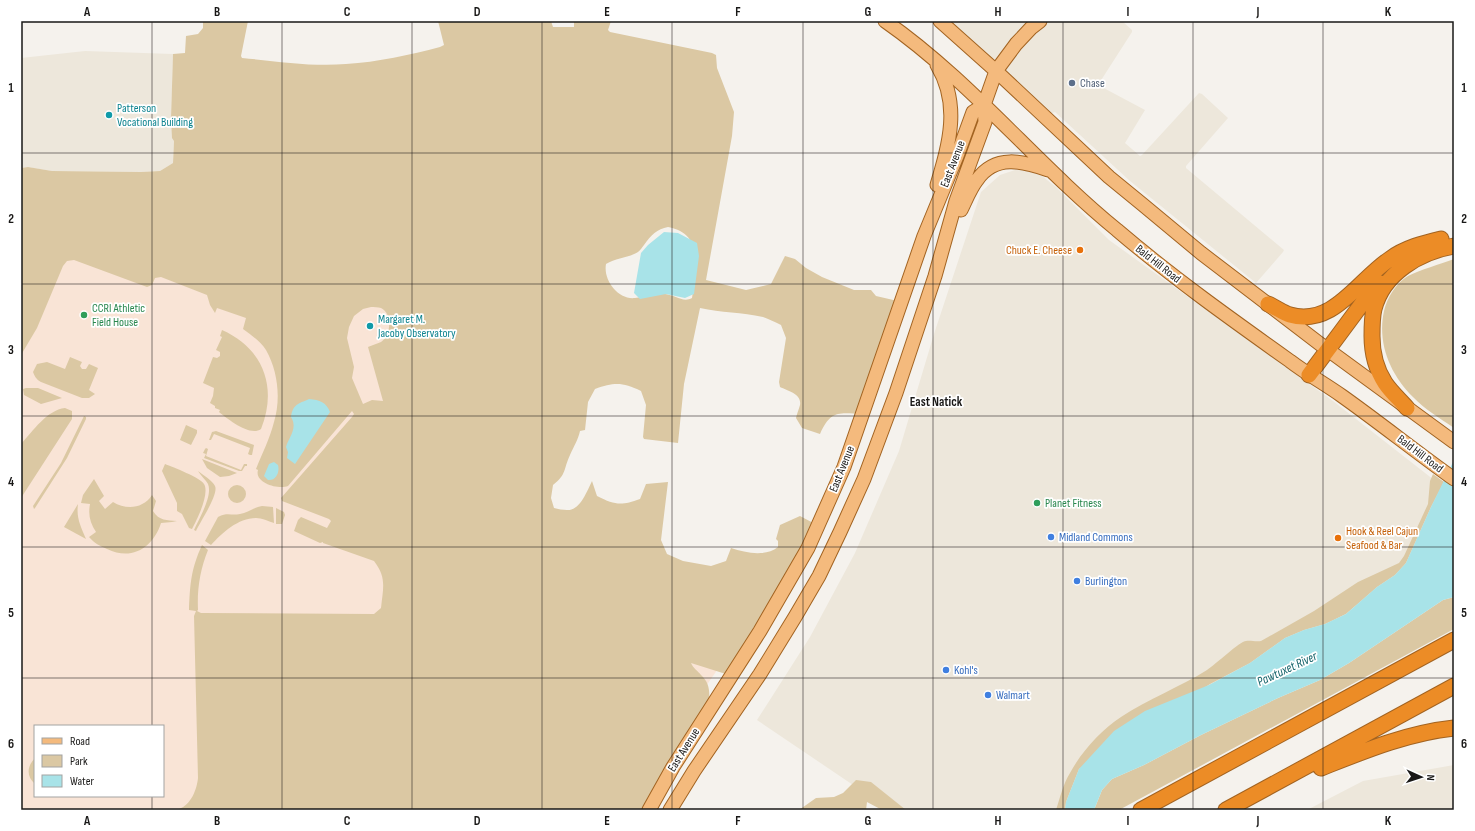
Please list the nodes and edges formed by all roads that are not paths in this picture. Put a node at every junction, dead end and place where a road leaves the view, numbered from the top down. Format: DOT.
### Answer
graph roads {
  1 [pos="885,21"];
  2 [pos="940,21"];
  3 [pos="1040,21"];
  4 [pos="934,60"];
  5 [pos="996,71"];
  6 [pos="984,105"];
  7 [pos="1050,170"];
  8 [pos="947,234"];
  9 [pos="924,236"];
  10 [pos="1454,236"];
  11 [pos="1454,246"];
  12 [pos="1403,267"];
  13 [pos="1375,272"];
  14 [pos="1268,304"];
  15 [pos="1324,347"];
  16 [pos="1306,372"];
  17 [pos="1407,408"];
  18 [pos="1454,442"];
  19 [pos="1454,479"];
  20 [pos="1454,640"];
  21 [pos="1454,686"];
  22 [pos="1454,728"];
  23 [pos="1227,809"];
  24 [pos="649,810"];
  25 [pos="670,810"];
  26 [pos="1141,810"];
  1 -- 4 [label="main road, Bald Hill Road"];
  2 -- 5 [label="main road"];
  3 -- 5 [label="main road, East Avenue"];
  4 -- 6 [label="main road, Bald Hill Road"];
  4 -- 9 [label="main road"];
  5 -- 6 [label="main road, East Avenue"];
  5 -- 14 [label="main road"];
  6 -- 7 [label="main road, Bald Hill Road"];
  6 -- 8 [label="main road, East Avenue"];
  6 -- 9 [label="main road, East Avenue"];
  7 -- 8 [label="main road"];
  7 -- 16 [label="main road, Bald Hill Road"];
  8 -- 25 [label="main road, East Avenue"];
  9 -- 24 [label="main road, East Avenue"];
  10 -- 13 [label="highway"];
  11 -- 12 [label="highway"];
  12 -- 15 [label="highway"];
  12 -- 17 [label="highway"];
  13 -- 14 [label="highway"];
  13 -- 15 [label="highway"];
  14 -- 15 [label="main road"];
  15 -- 16 [label="highway"];
  15 -- 17 [label="main road"];
  16 -- 19 [label="main road, Bald Hill Road"];
  17 -- 18 [label="main road"];
  20 -- 26 [label="highway"];
  21 -- 23 [label="highway"];
  22 -- 23 [label="highway"];
}
